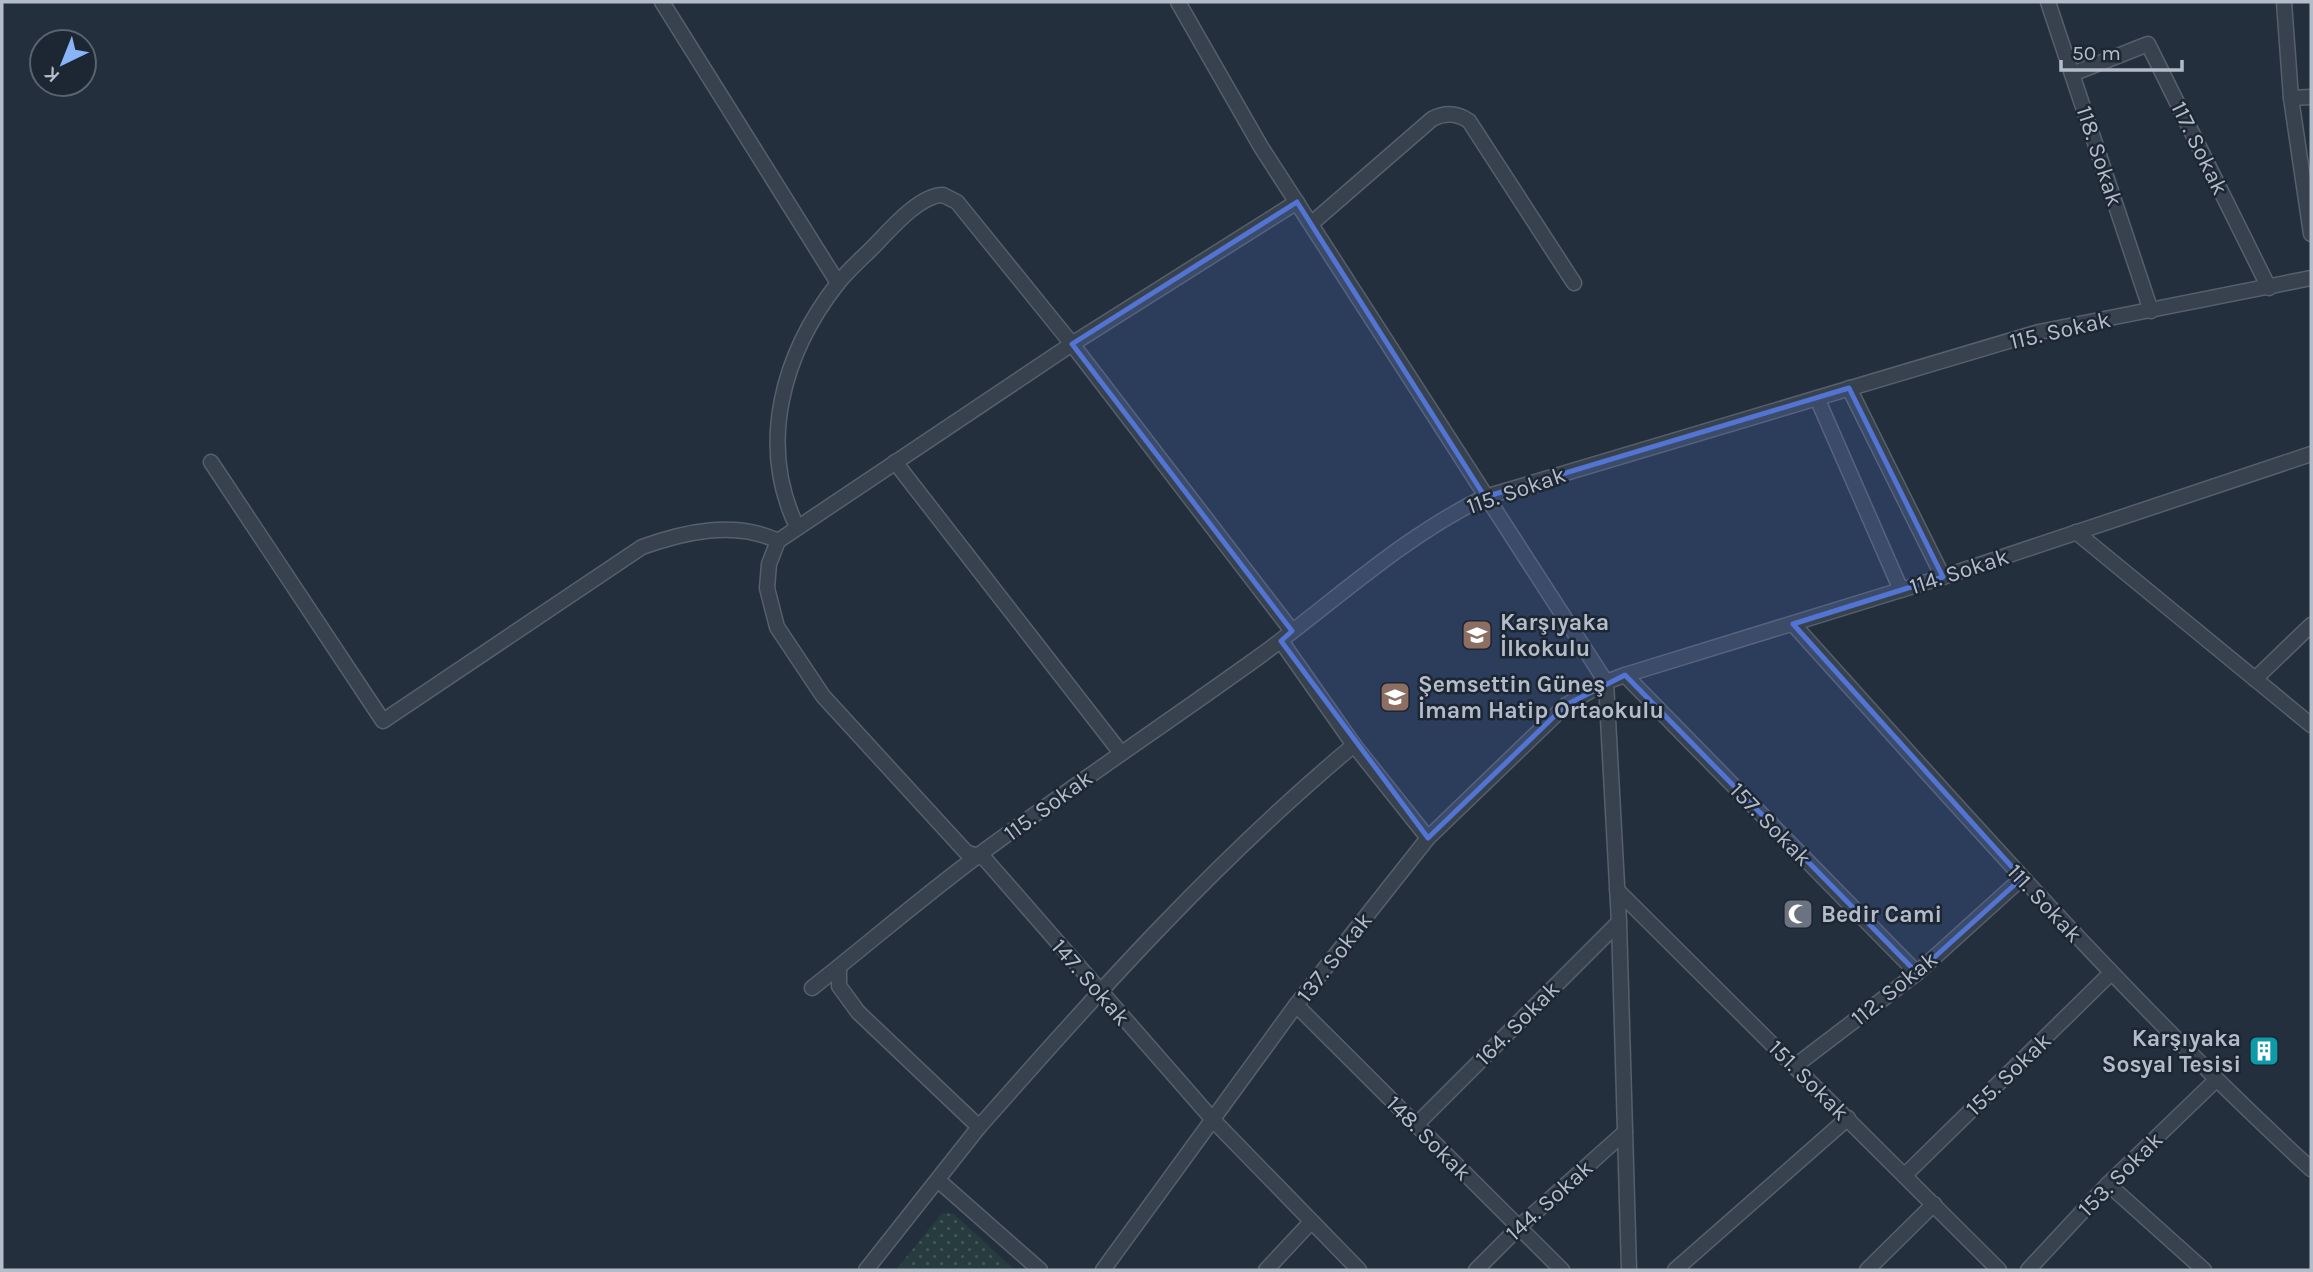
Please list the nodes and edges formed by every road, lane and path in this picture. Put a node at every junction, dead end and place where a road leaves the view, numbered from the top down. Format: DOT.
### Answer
graph roads {
  1 [pos="662,2"];
  2 [pos="1178,2"];
  3 [pos="2048,2"];
  4 [pos="2284,2"];
  5 [pos="2072,74"];
  6 [pos="2311,97"];
  7 [pos="2291,98"];
  8 [pos="1297,202"];
  9 [pos="1311,224"];
  10 [pos="2311,234"];
  11 [pos="2311,278"];
  12 [pos="838,283"];
  13 [pos="1574,283"];
  14 [pos="2269,288"];
  15 [pos="2151,311"];
  16 [pos="1072,344"];
  17 [pos="1849,388"];
  18 [pos="1817,398"];
  19 [pos="2311,454"];
  20 [pos="211,462"];
  21 [pos="895,462"];
  22 [pos="1485,497"];
  23 [pos="797,527"];
  24 [pos="2076,532"];
  25 [pos="778,541"];
  26 [pos="1943,577"];
  27 [pos="1901,590"];
  28 [pos="1793,624"];
  29 [pos="2311,625"];
  30 [pos="1287,636"];
  31 [pos="1625,676"];
  32 [pos="2255,679"];
  33 [pos="1606,682"];
  34 [pos="2311,725"];
  35 [pos="1354,745"];
  36 [pos="1121,753"];
  37 [pos="1428,838"];
  38 [pos="978,856"];
  39 [pos="2022,878"];
  40 [pos="1617,890"];
  41 [pos="1619,922"];
  42 [pos="839,967"];
  43 [pos="1917,973"];
  44 [pos="2111,973"];
  45 [pos="813,988"];
  46 [pos="1098,990"];
  47 [pos="1296,1005"];
  48 [pos="1795,1066"];
  49 [pos="2215,1081"];
  50 [pos="1848,1118"];
  51 [pos="1214,1121"];
  52 [pos="1416,1125"];
  53 [pos="979,1127"];
  54 [pos="1625,1132"];
  55 [pos="2311,1169"];
  56 [pos="1905,1175"];
  57 [pos="939,1181"];
  58 [pos="2108,1184"];
  59 [pos="1934,1204"];
  60 [pos="1310,1223"];
  61 [pos="1519,1227"];
  62 [pos="866,1270"];
  63 [pos="1040,1270"];
  64 [pos="1104,1270"];
  65 [pos="1266,1270"];
  66 [pos="1359,1270"];
  67 [pos="1476,1270"];
  68 [pos="1562,1270"];
  69 [pos="1629,1270"];
  70 [pos="1675,1270"];
  71 [pos="1867,1270"];
  72 [pos="1999,1270"];
  73 [pos="2028,1270"];
  74 [pos="2204,1270"];
  1 -- 12 [label="street"];
  2 -- 8 [label="street"];
  3 -- 5 [label="street, 118. Sokak"];
  4 -- 7 [label="street"];
  5 -- 14 [label="street, 117. Sokak"];
  5 -- 15 [label="street, 118. Sokak"];
  6 -- 7 [label="street"];
  7 -- 10 [label="street"];
  8 -- 9 [label="street"];
  8 -- 16 [label="street"];
  9 -- 13 [label="street"];
  9 -- 22 [label="street"];
  11 -- 14 [label="street, 115. Sokak"];
  12 -- 16 [label="street"];
  12 -- 23 [label="street"];
  14 -- 15 [label="street, 115. Sokak"];
  15 -- 17 [label="street, 115. Sokak"];
  16 -- 21 [label="street"];
  16 -- 30 [label="street"];
  17 -- 18 [label="street, 115. Sokak"];
  17 -- 26 [label="street"];
  18 -- 22 [label="street, 115. Sokak"];
  18 -- 27 [label="street"];
  19 -- 24 [label="street, 114. Sokak"];
  20 -- 25 [label="street"];
  21 -- 23 [label="street"];
  21 -- 36 [label="street"];
  22 -- 30 [label="street, 115. Sokak"];
  22 -- 33 [label="street"];
  23 -- 25 [label="street"];
  24 -- 26 [label="street, 114. Sokak"];
  24 -- 32 [label="street"];
  25 -- 38 [label="street, 147. Sokak"];
  26 -- 27 [label="street, 114. Sokak"];
  27 -- 28 [label="street, 114. Sokak"];
  28 -- 31 [label="street, 114. Sokak"];
  28 -- 39 [label="street, 111. Sokak"];
  29 -- 32 [label="street"];
  30 -- 35 [label="street"];
  30 -- 36 [label="street, 115. Sokak"];
  31 -- 33 [label="street, 114. Sokak"];
  31 -- 43 [label="street, 157. Sokak"];
  32 -- 34 [label="street"];
  33 -- 37 [label="street, 137. Sokak"];
  33 -- 40 [label="street"];
  35 -- 37 [label="street"];
  35 -- 46 [label="street"];
  36 -- 38 [label="street, 115. Sokak"];
  37 -- 47 [label="street, 137. Sokak"];
  38 -- 42 [label="street, 115. Sokak"];
  38 -- 46 [label="street, 147. Sokak"];
  39 -- 43 [label="street, 112. Sokak"];
  39 -- 44 [label="street, 111. Sokak"];
  40 -- 41 [label="street"];
  40 -- 48 [label="street, 151. Sokak"];
  41 -- 52 [label="street, 164. Sokak"];
  41 -- 54 [label="street"];
  42 -- 45 [label="street, 115. Sokak"];
  42 -- 53 [label="street"];
  43 -- 48 [label="street, 112. Sokak"];
  44 -- 49 [label="street, 111. Sokak"];
  44 -- 56 [label="street, 155. Sokak"];
  46 -- 51 [label="street, 147. Sokak"];
  46 -- 53 [label="street"];
  47 -- 51 [label="street, 137. Sokak"];
  47 -- 52 [label="street, 148. Sokak"];
  48 -- 50 [label="street, 151. Sokak"];
  49 -- 55 [label="street, 111. Sokak"];
  49 -- 58 [label="street, 153. Sokak"];
  50 -- 56 [label="street, 151. Sokak"];
  50 -- 70 [label="street"];
  51 -- 60 [label="street, 147. Sokak"];
  51 -- 64 [label="street, 137. Sokak"];
  52 -- 61 [label="street, 148. Sokak"];
  53 -- 57 [label="street"];
  54 -- 61 [label="street, 144. Sokak"];
  54 -- 69 [label="street"];
  56 -- 59 [label="street, 151. Sokak"];
  57 -- 62 [label="street"];
  57 -- 63 [label="street"];
  58 -- 73 [label="street, 153. Sokak"];
  58 -- 74 [label="street"];
  59 -- 71 [label="street"];
  59 -- 72 [label="street, 151. Sokak"];
  60 -- 65 [label="street"];
  60 -- 66 [label="street, 147. Sokak"];
  61 -- 67 [label="street, 144. Sokak"];
  61 -- 68 [label="street, 148. Sokak"];
}
